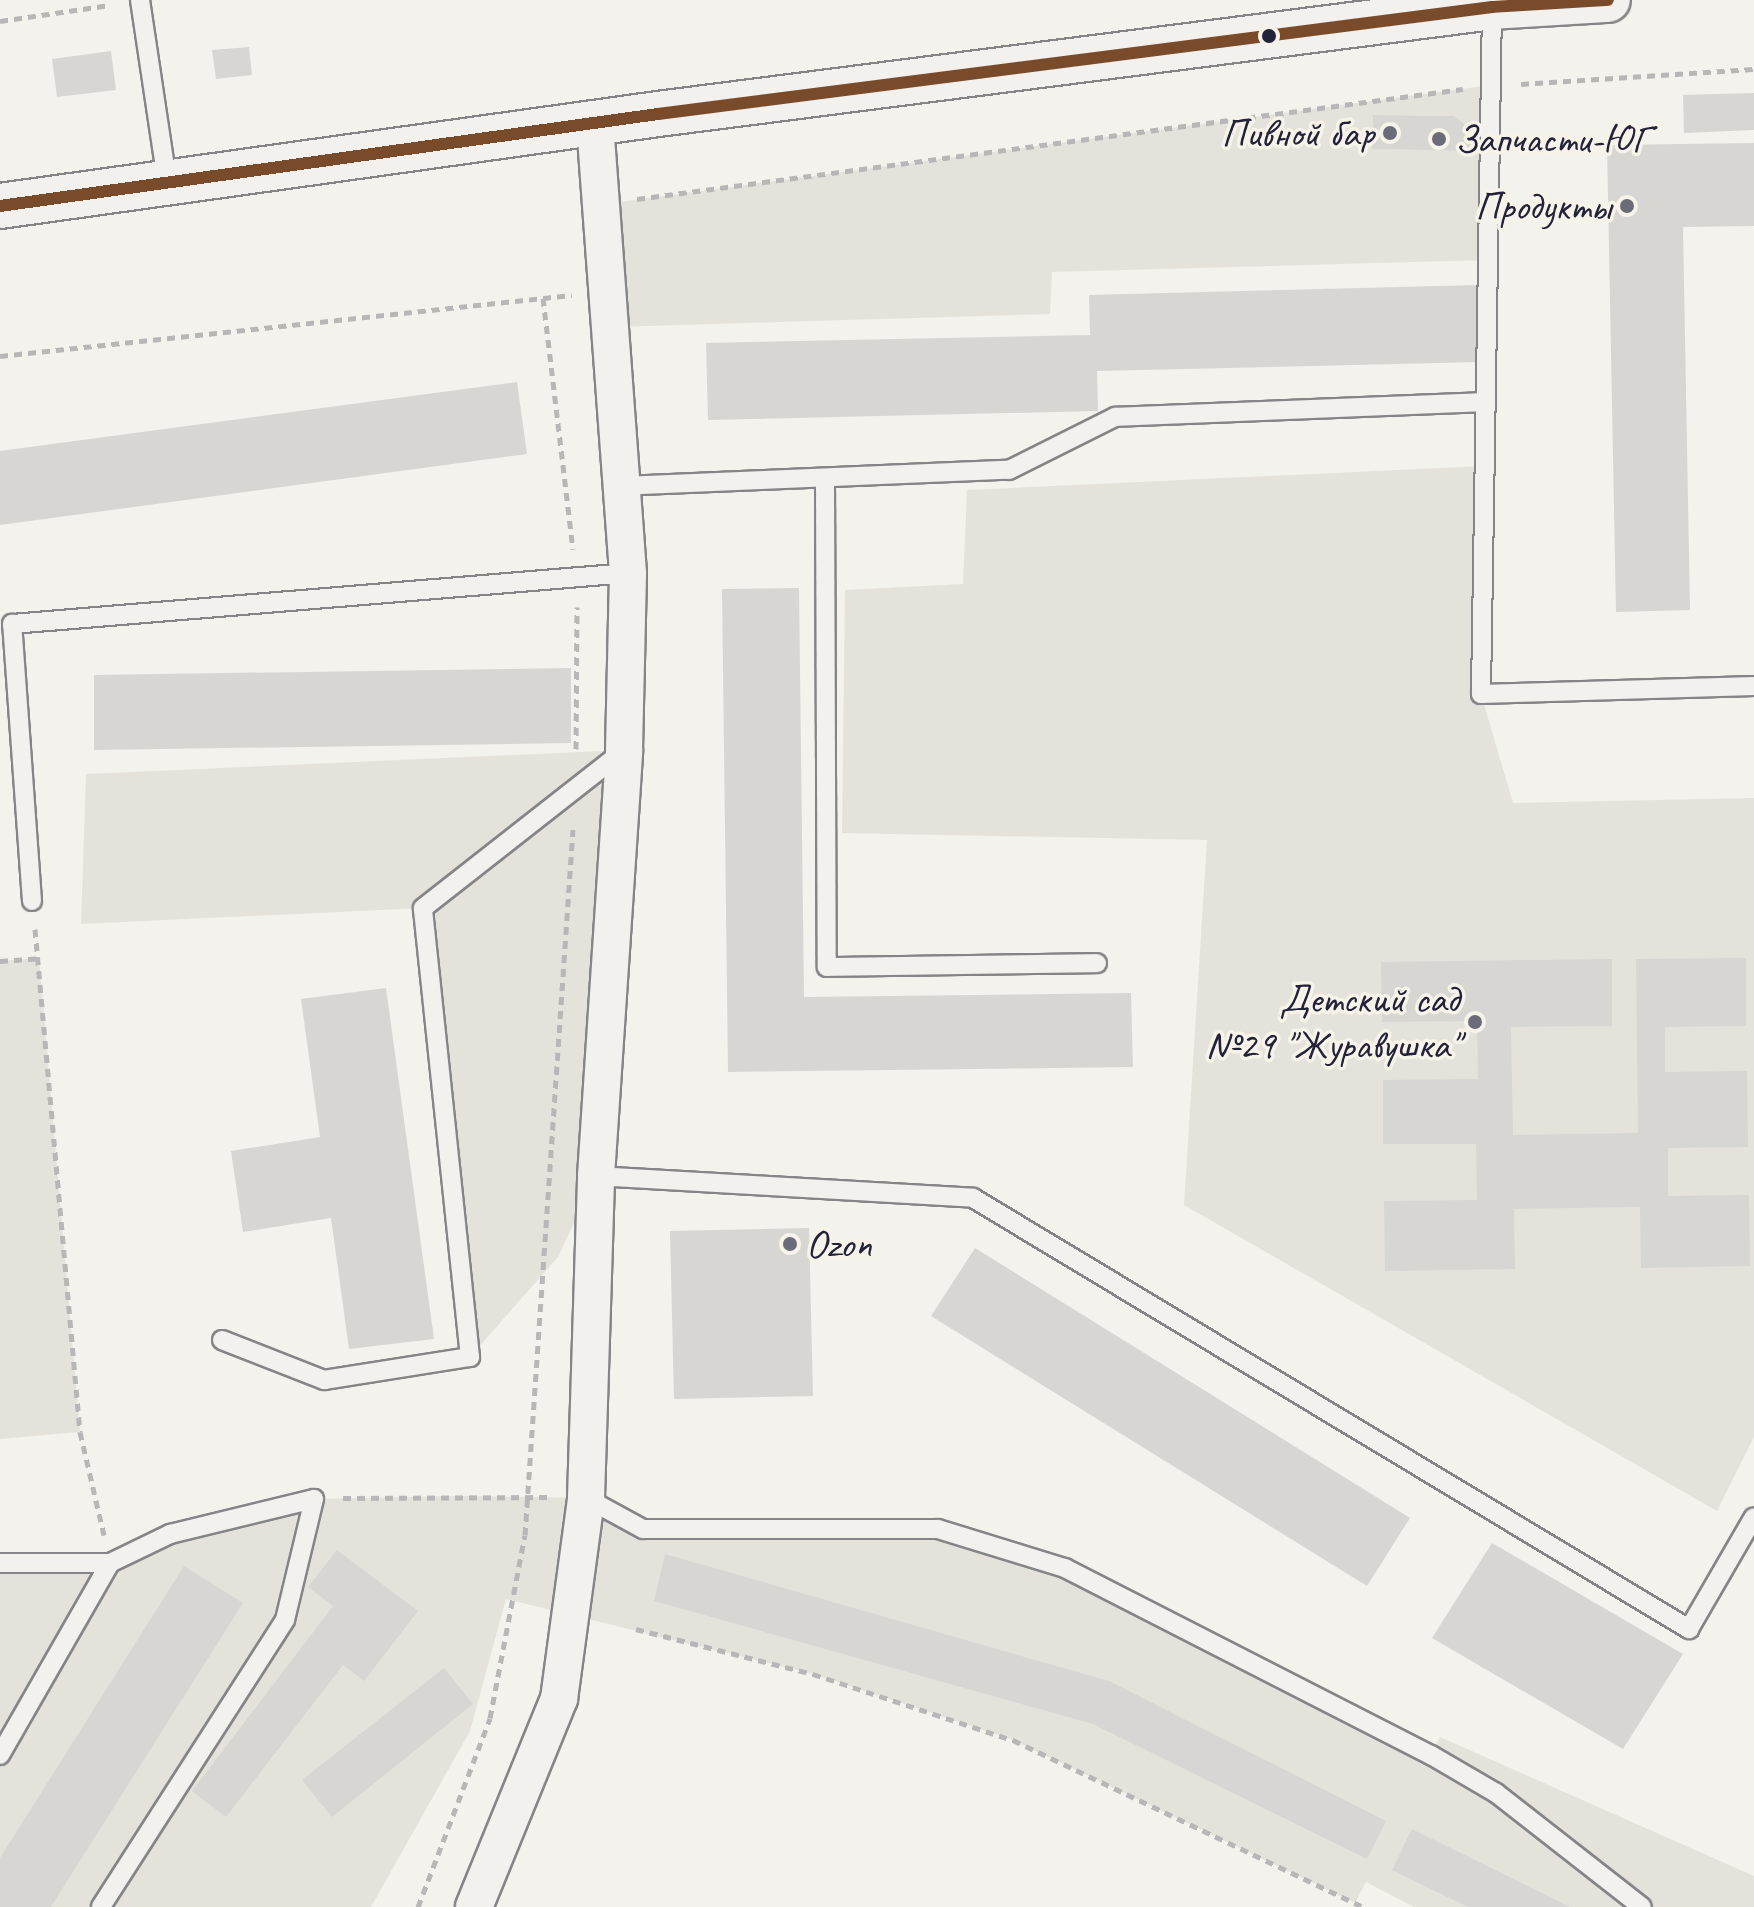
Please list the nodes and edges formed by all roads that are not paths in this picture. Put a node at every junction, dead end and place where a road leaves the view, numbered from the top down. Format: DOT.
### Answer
graph roads {
  1 [pos="140,0"];
  2 [pos="1608,0"];
  3 [pos="1492,7"];
  4 [pos="595,124"];
  5 [pos="167,180"];
  6 [pos="0,206"];
  7 [pos="1484,402"];
  8 [pos="825,480"];
  9 [pos="620,486"];
  10 [pos="628,573"];
  11 [pos="1754,686"];
  12 [pos="624,750"];
  13 [pos="32,901"];
  14 [pos="1097,963"];
  15 [pos="596,1176"];
  16 [pos="222,1340"];
  17 [pos="586,1498"];
  18 [pos="1754,1517"];
  19 [pos="0,1563"];
  20 [pos="110,1563"];
  21 [pos="0,1755"];
  22 [pos="101,1907"];
  23 [pos="474,1907"];
  24 [pos="1642,1907"];
  1 -- 5 [label="lane"];
  2 -- 3 [label="main road"];
  3 -- 4 [label="main road"];
  3 -- 7 [label="lane"];
  4 -- 5 [label="main road"];
  4 -- 9 [label="street"];
  5 -- 6 [label="main road"];
  7 -- 8 [label="lane"];
  7 -- 11 [label="lane"];
  8 -- 9 [label="lane"];
  8 -- 14 [label="lane"];
  9 -- 10 [label="street"];
  10 -- 12 [label="street"];
  10 -- 13 [label="lane"];
  12 -- 15 [label="street"];
  12 -- 16 [label="lane"];
  15 -- 17 [label="street"];
  15 -- 18 [label="lane"];
  17 -- 23 [label="street"];
  17 -- 24 [label="lane"];
  19 -- 20 [label="lane"];
  20 -- 21 [label="lane"];
  20 -- 22 [label="lane"];
}
